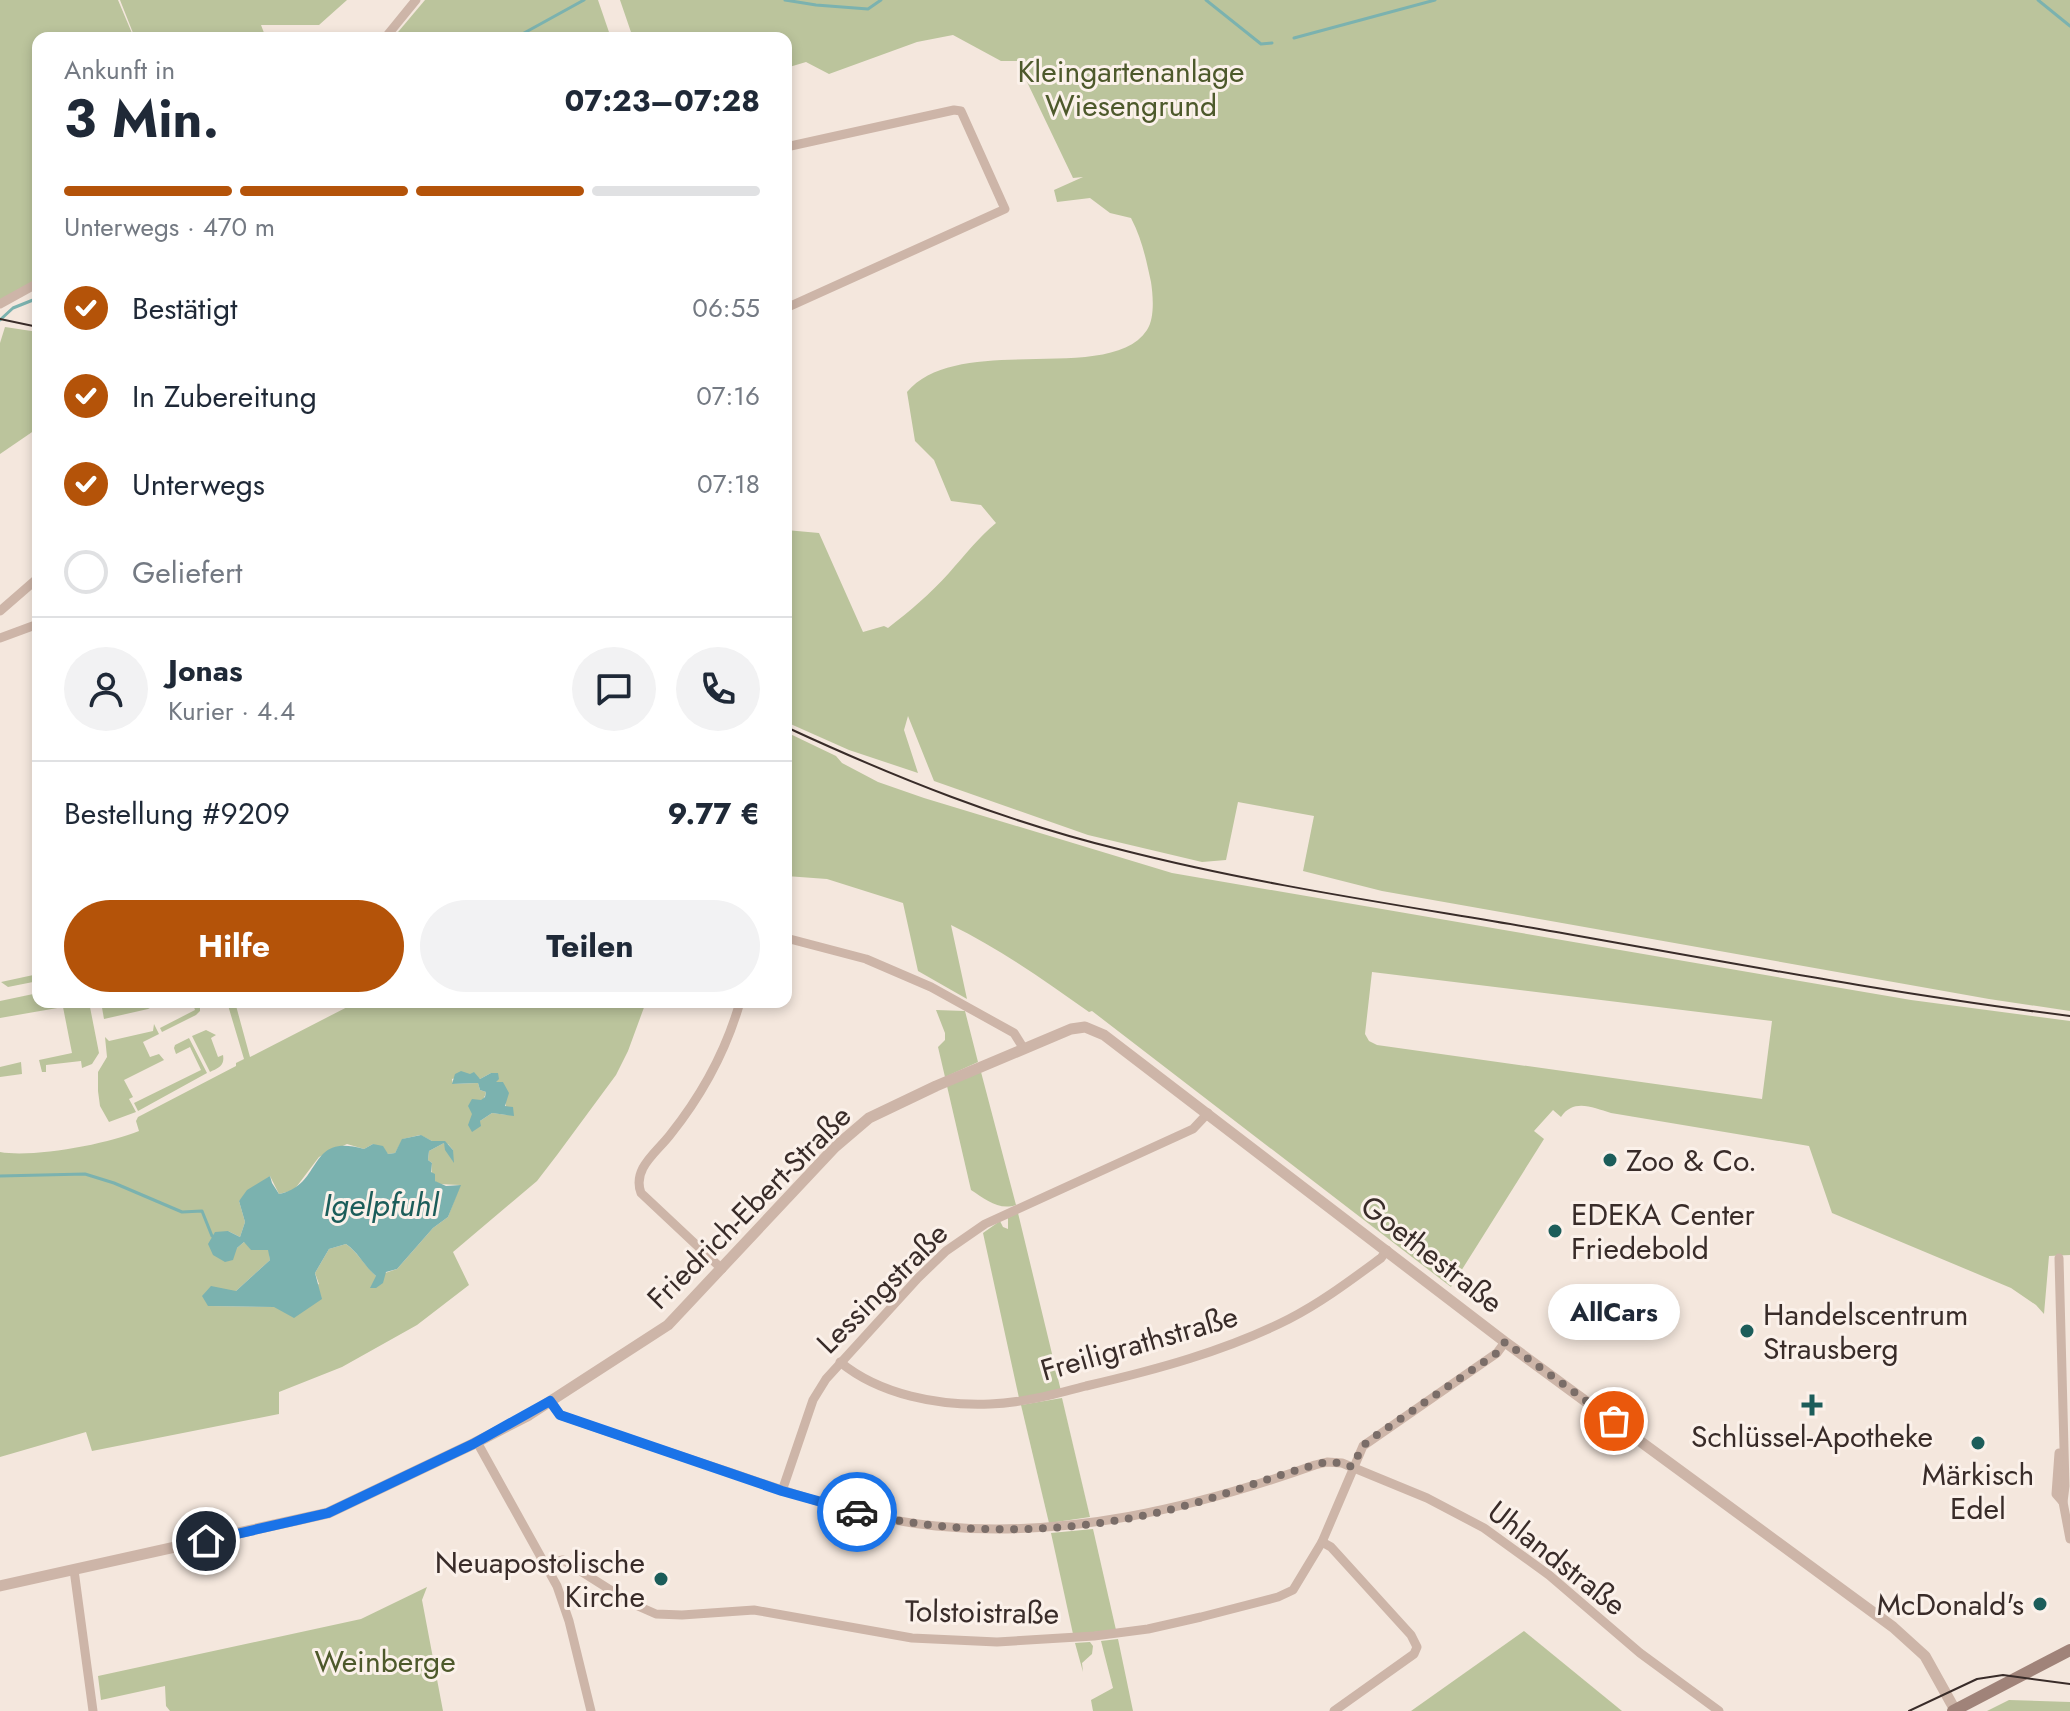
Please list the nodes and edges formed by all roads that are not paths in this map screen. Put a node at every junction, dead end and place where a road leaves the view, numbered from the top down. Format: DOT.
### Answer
graph roads {
  1 [pos="416,0"];
  2 [pos="390,32"];
  3 [pos="792,146"];
  4 [pos="32,286"];
  5 [pos="0,304"];
  6 [pos="792,305"];
  7 [pos="32,583"];
  8 [pos="0,611"];
  9 [pos="32,626"];
  10 [pos="0,638"];
  11 [pos="792,940"];
  12 [pos="738,1008"];
  13 [pos="1089,1028"];
  14 [pos="1024,1049"];
  15 [pos="1208,1113"];
  16 [pos="1387,1250"];
  17 [pos="2059,1258"];
  18 [pos="722,1269"];
  19 [pos="1505,1342"];
  20 [pos="840,1362"];
  21 [pos="2066,1385"];
  22 [pos="550,1401"];
  23 [pos="477,1442"];
  24 [pos="1352,1467"];
  25 [pos="782,1491"];
  26 [pos="2070,1539"];
  27 [pos="1322,1542"];
  28 [pos="546,1564"];
  29 [pos="74,1570"];
  30 [pos="0,1586"];
  31 [pos="2070,1650"];
  32 [pos="1954,1710"];
  33 [pos="93,1711"];
  34 [pos="591,1711"];
  35 [pos="1334,1711"];
  36 [pos="1719,1711"];
  1 -- 2 [label="street"];
  3 -- 6 [label="street"];
  4 -- 5 [label="street"];
  7 -- 8 [label="street"];
  9 -- 10 [label="street"];
  11 -- 14 [label="street"];
  12 -- 18 [label="street"];
  13 -- 14 [label="street, Friedrich-Ebert-Straße"];
  13 -- 15 [label="street, Goethestraße"];
  14 -- 18 [label="street, Friedrich-Ebert-Straße"];
  15 -- 16 [label="street, Goethestraße"];
  15 -- 20 [label="street, Lessingstraße"];
  16 -- 19 [label="street, Goethestraße"];
  16 -- 20 [label="street, Freiligrathstraße"];
  17 -- 21 [label="street"];
  18 -- 22 [label="street, Friedrich-Ebert-Straße"];
  19 -- 24 [label="street, Tolstoistraße"];
  19 -- 32 [label="street, Goethestraße"];
  20 -- 25 [label="street, Lessingstraße"];
  21 -- 26 [label="street"];
  22 -- 23 [label="street, Friedrich-Ebert-Straße"];
  22 -- 25 [label="street"];
  23 -- 28 [label="street"];
  23 -- 29 [label="street, Friedrich-Ebert-Straße"];
  24 -- 25 [label="street"];
  24 -- 27 [label="street, Tolstoistraße"];
  24 -- 36 [label="street, Uhlandstraße"];
  27 -- 28 [label="street, Tolstoistraße"];
  27 -- 35 [label="street"];
  28 -- 34 [label="street"];
  29 -- 30 [label="street, Friedrich-Ebert-Straße"];
  29 -- 33 [label="street"];
  31 -- 32 [label="main road"];
}
